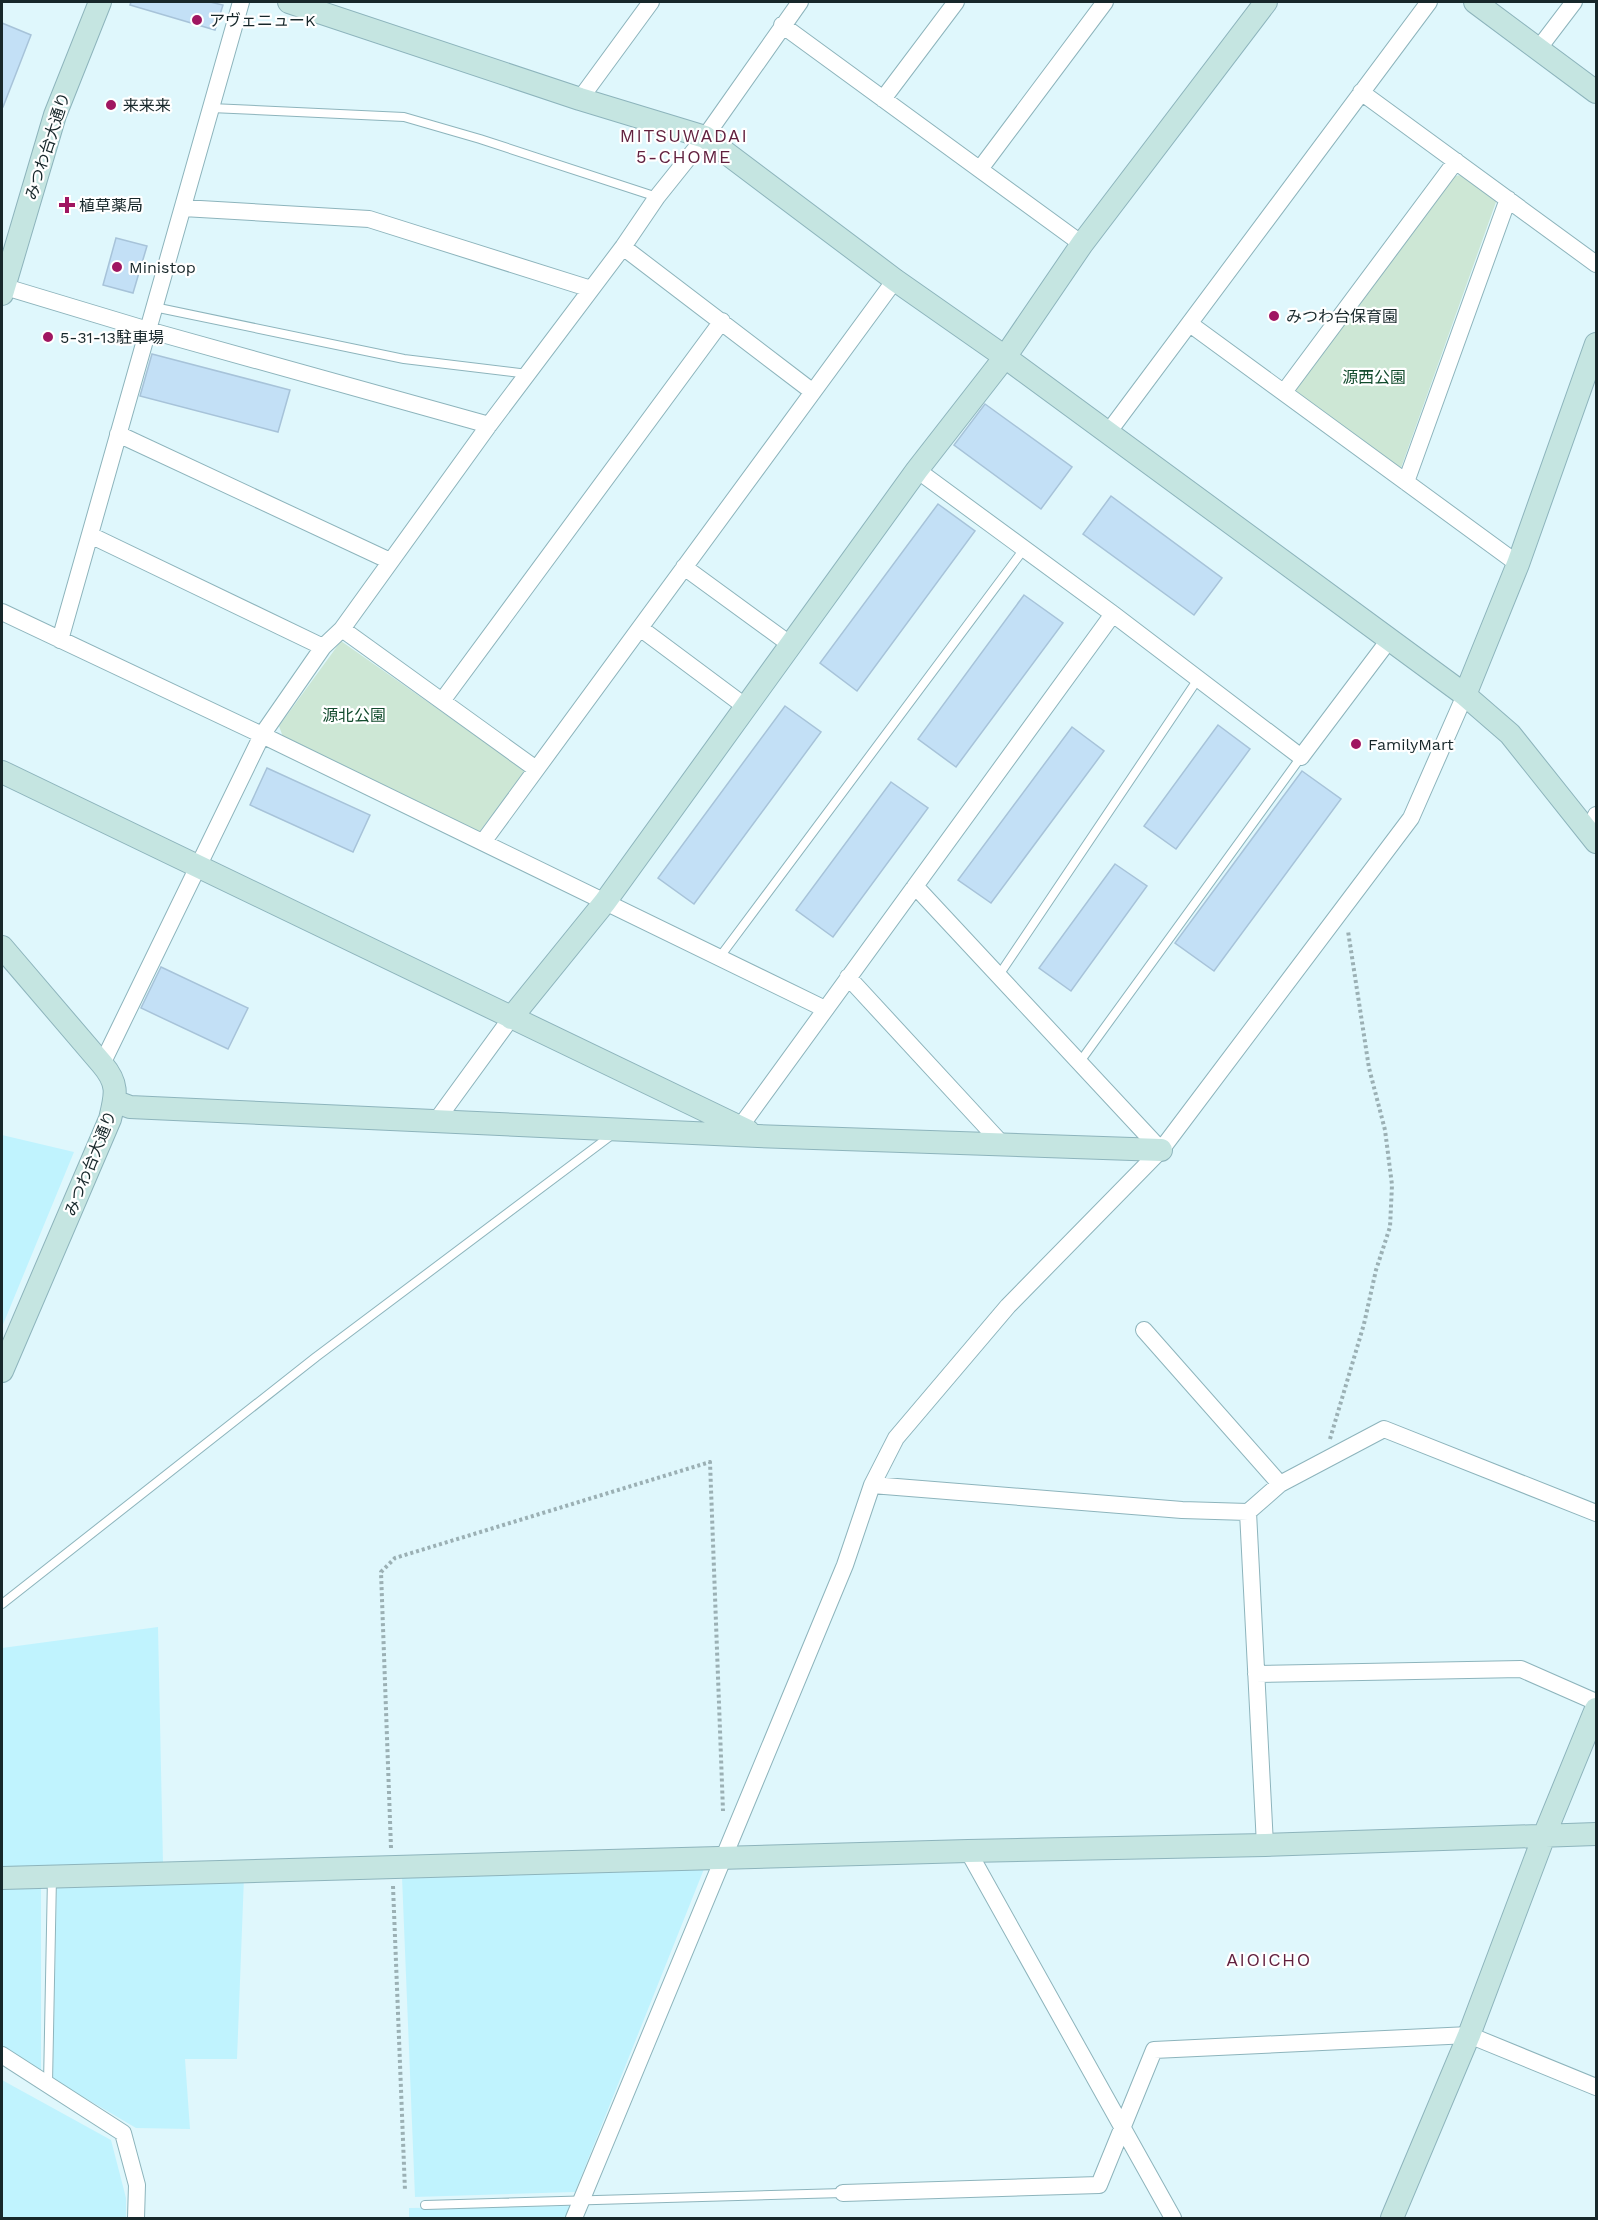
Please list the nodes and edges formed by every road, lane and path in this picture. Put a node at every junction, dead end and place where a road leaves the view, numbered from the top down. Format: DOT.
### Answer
graph roads {
  1 [pos="100,2"];
  2 [pos="242,2"];
  3 [pos="289,2"];
  4 [pos="651,2"];
  5 [pos="800,2"];
  6 [pos="956,2"];
  7 [pos="1105,2"];
  8 [pos="1266,2"];
  9 [pos="1429,2"];
  10 [pos="1475,2"];
  11 [pos="1574,2"];
  12 [pos="782,25"];
  13 [pos="1539,48"];
  14 [pos="1361,92"];
  15 [pos="1596,92"];
  16 [pos="580,99"];
  17 [pos="883,99"];
  18 [pos="212,108"];
  19 [pos="705,137"];
  20 [pos="1456,161"];
  21 [pos="980,169"];
  22 [pos="657,197"];
  23 [pos="1508,199"];
  24 [pos="183,208"];
  25 [pos="1082,244"];
  26 [pos="623,246"];
  27 [pos="1596,264"];
  28 [pos="895,280"];
  29 [pos="2,289"];
  30 [pos="591,289"];
  31 [pos="154,307"];
  32 [pos="722,321"];
  33 [pos="1190,324"];
  34 [pos="148,330"];
  35 [pos="1596,344"];
  36 [pos="1005,357"];
  37 [pos="528,374"];
  38 [pos="813,392"];
  39 [pos="1284,392"];
  40 [pos="489,425"];
  41 [pos="118,434"];
  42 [pos="1107,434"];
  43 [pos="917,470"];
  44 [pos="1406,482"];
  45 [pos="90,535"];
  46 [pos="1024,549"];
  47 [pos="390,561"];
  48 [pos="1518,564"];
  49 [pos="684,567"];
  50 [pos="2,612"];
  51 [pos="1113,614"];
  52 [pos="640,628"];
  53 [pos="342,629"];
  54 [pos="60,640"];
  55 [pos="1389,640"];
  56 [pos="790,645"];
  57 [pos="323,648"];
  58 [pos="1198,679"];
  59 [pos="1465,695"];
  60 [pos="442,701"];
  61 [pos="746,706"];
  62 [pos="262,735"];
  63 [pos="1301,757"];
  64 [pos="536,769"];
  65 [pos="2,772"];
  66 [pos="1594,829"];
  67 [pos="483,842"];
  68 [pos="198,866"];
  69 [pos="915,886"];
  70 [pos="605,902"];
  71 [pos="1344,906"];
  72 [pos="2,946"];
  73 [pos="718,958"];
  74 [pos="999,975"];
  75 [pos="848,977"];
  76 [pos="825,1009"];
  77 [pos="511,1018"];
  78 [pos="1079,1063"];
  79 [pos="102,1064"];
  80 [pos="114,1101"];
  81 [pos="436,1121"];
  82 [pos="618,1130"];
  83 [pos="749,1131"];
  84 [pos="1003,1145"];
  85 [pos="1161,1150"];
  86 [pos="1144,1330"];
  87 [pos="2,1371"];
  88 [pos="1325,1459"];
  89 [pos="1280,1484"];
  90 [pos="872,1485"];
  91 [pos="1248,1512"];
  92 [pos="1596,1513"];
  93 [pos="2,1604"];
  94 [pos="1256,1674"];
  95 [pos="1596,1702"];
  96 [pos="1596,1709"];
  97 [pos="723,1812"];
  98 [pos="1596,1834"];
  99 [pos="1544,1836"];
  100 [pos="1265,1845"];
  101 [pos="968,1851"];
  102 [pos="725,1859"];
  103 [pos="392,1867"];
  104 [pos="52,1877"];
  105 [pos="2,1878"];
  106 [pos="1468,2035"];
  107 [pos="2,2055"];
  108 [pos="48,2084"];
  109 [pos="1596,2087"];
  110 [pos="1122,2127"];
  111 [pos="405,2191"];
  112 [pos="843,2193"];
  113 [pos="582,2200"];
  114 [pos="425,2205"];
  115 [pos="136,2218"];
  116 [pos="574,2218"];
  117 [pos="1173,2218"];
  118 [pos="1392,2218"];
  1 -- 29 [label="street, みつわ台大通り"];
  2 -- 18 [label="street"];
  3 -- 16 [label="street"];
  4 -- 16 [label="street"];
  5 -- 12 [label="street"];
  6 -- 17 [label="street"];
  7 -- 21 [label="street"];
  8 -- 25 [label="street"];
  9 -- 14 [label="street"];
  10 -- 13 [label="street"];
  11 -- 13 [label="street"];
  12 -- 17 [label="street"];
  12 -- 19 [label="street"];
  13 -- 15 [label="street"];
  14 -- 20 [label="street"];
  14 -- 33 [label="street"];
  16 -- 19 [label="street"];
  17 -- 21 [label="street"];
  18 -- 22 [label="lane"];
  18 -- 24 [label="street"];
  19 -- 22 [label="street"];
  19 -- 28 [label="street"];
  20 -- 23 [label="street"];
  20 -- 39 [label="street"];
  21 -- 25 [label="street"];
  22 -- 26 [label="street"];
  23 -- 27 [label="street"];
  23 -- 44 [label="street"];
  24 -- 30 [label="street"];
  24 -- 31 [label="street"];
  25 -- 36 [label="street"];
  26 -- 30 [label="street"];
  26 -- 32 [label="street"];
  28 -- 36 [label="street"];
  28 -- 38 [label="street"];
  29 -- 34 [label="street"];
  30 -- 37 [label="street"];
  31 -- 34 [label="street"];
  31 -- 37 [label="lane"];
  32 -- 38 [label="street"];
  32 -- 60 [label="street"];
  33 -- 39 [label="street"];
  33 -- 42 [label="street"];
  34 -- 40 [label="street"];
  34 -- 41 [label="street"];
  35 -- 48 [label="street"];
  36 -- 42 [label="street"];
  36 -- 43 [label="street"];
  37 -- 40 [label="street"];
  38 -- 49 [label="street"];
  39 -- 44 [label="street"];
  40 -- 47 [label="street"];
  41 -- 45 [label="street"];
  41 -- 47 [label="street"];
  42 -- 55 [label="street"];
  43 -- 46 [label="street"];
  43 -- 56 [label="street"];
  44 -- 48 [label="street"];
  45 -- 54 [label="street"];
  45 -- 57 [label="street"];
  46 -- 51 [label="street"];
  46 -- 73 [label="lane"];
  47 -- 53 [label="street"];
  48 -- 59 [label="street"];
  49 -- 52 [label="street"];
  49 -- 56 [label="street"];
  50 -- 54 [label="street"];
  51 -- 58 [label="street"];
  51 -- 69 [label="street"];
  52 -- 61 [label="street"];
  52 -- 64 [label="street"];
  53 -- 57 [label="street"];
  53 -- 60 [label="street"];
  54 -- 62 [label="street"];
  55 -- 59 [label="street"];
  55 -- 63 [label="street"];
  56 -- 61 [label="street"];
  57 -- 62 [label="street"];
  58 -- 63 [label="street"];
  58 -- 74 [label="lane"];
  59 -- 66 [label="street"];
  59 -- 71 [label="street"];
  60 -- 64 [label="street"];
  61 -- 70 [label="street"];
  62 -- 67 [label="street"];
  62 -- 68 [label="street"];
  63 -- 78 [label="lane"];
  64 -- 67 [label="street"];
  65 -- 68 [label="street"];
  67 -- 70 [label="street"];
  68 -- 77 [label="street"];
  68 -- 79 [label="street"];
  69 -- 74 [label="street"];
  69 -- 75 [label="street"];
  70 -- 73 [label="street"];
  70 -- 77 [label="street"];
  71 -- 85 [label="street"];
  71 -- 88 [label="path"];
  72 -- 79 [label="street, みつわ台大通り"];
  73 -- 76 [label="street"];
  74 -- 78 [label="street"];
  75 -- 76 [label="street"];
  75 -- 84 [label="street"];
  76 -- 83 [label="street"];
  77 -- 81 [label="street"];
  77 -- 83 [label="street"];
  78 -- 85 [label="street"];
  79 -- 80 [label="street, みつわ台大通り"];
  80 -- 81 [label="street"];
  80 -- 87 [label="street, みつわ台大通り"];
  81 -- 82 [label="street"];
  82 -- 83 [label="street"];
  82 -- 93 [label="lane"];
  83 -- 84 [label="street"];
  84 -- 85 [label="street"];
  85 -- 90 [label="street"];
  86 -- 89 [label="street"];
  88 -- 89 [label="street"];
  88 -- 92 [label="street"];
  89 -- 91 [label="street"];
  90 -- 91 [label="street"];
  90 -- 102 [label="street"];
  91 -- 94 [label="street"];
  94 -- 95 [label="street"];
  94 -- 100 [label="street"];
  96 -- 99 [label="street"];
  97 -- 103 [label="path"];
  98 -- 99 [label="street"];
  99 -- 100 [label="street"];
  99 -- 106 [label="street"];
  100 -- 101 [label="street"];
  101 -- 102 [label="street"];
  101 -- 110 [label="street"];
  102 -- 103 [label="street"];
  102 -- 113 [label="street"];
  103 -- 104 [label="street"];
  103 -- 111 [label="path"];
  104 -- 105 [label="street"];
  104 -- 108 [label="lane"];
  106 -- 109 [label="street"];
  106 -- 110 [label="street"];
  106 -- 118 [label="street"];
  107 -- 108 [label="street"];
  108 -- 115 [label="street"];
  110 -- 112 [label="street"];
  110 -- 117 [label="street"];
  112 -- 113 [label="lane"];
  113 -- 114 [label="lane"];
  113 -- 116 [label="street"];
}
